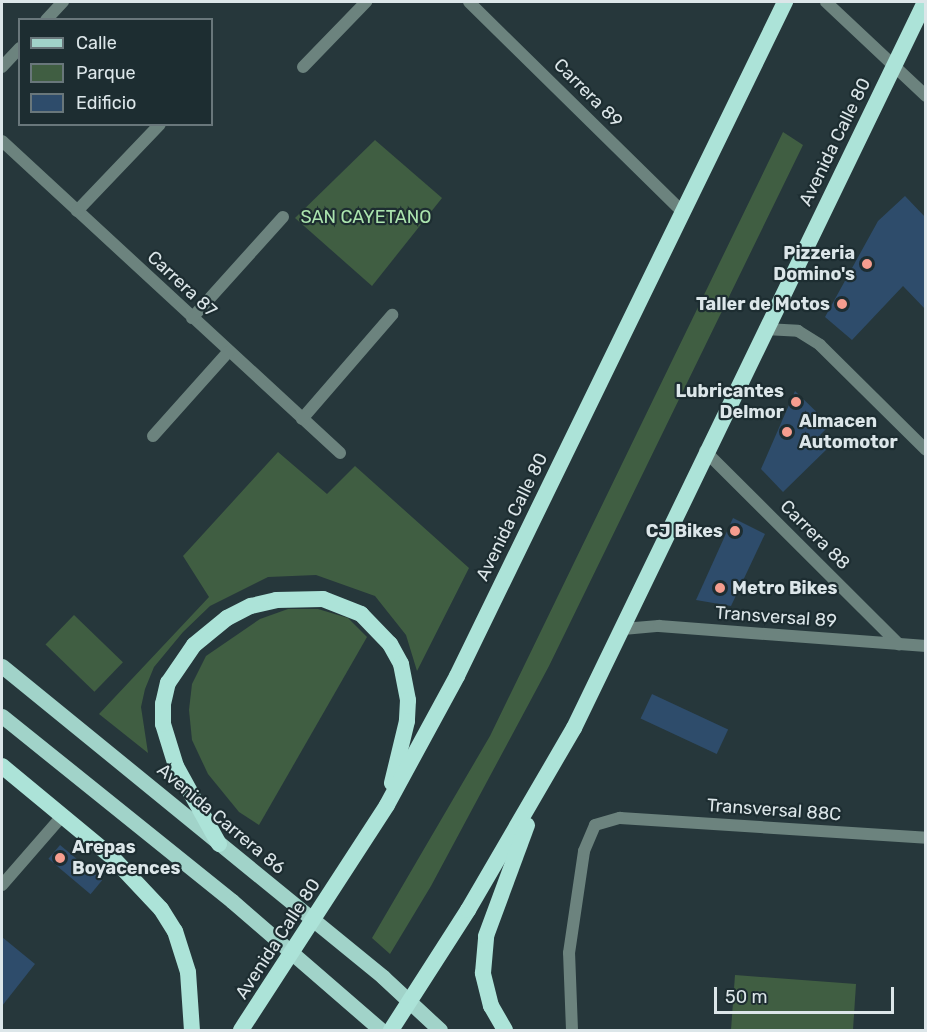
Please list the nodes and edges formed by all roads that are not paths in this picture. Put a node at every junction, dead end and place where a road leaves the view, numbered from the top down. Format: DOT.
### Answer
graph roads {
  1 [pos="63,2"];
  2 [pos="366,2"];
  3 [pos="469,2"];
  4 [pos="785,2"];
  5 [pos="826,2"];
  6 [pos="925,2"];
  7 [pos="48,18"];
  8 [pos="18,50"];
  9 [pos="894,65"];
  10 [pos="2,67"];
  11 [pos="303,67"];
  12 [pos="926,96"];
  13 [pos="158,126"];
  14 [pos="2,141"];
  15 [pos="682,211"];
  16 [pos="77,212"];
  17 [pos="283,217"];
  18 [pos="392,315"];
  19 [pos="192,318"];
  20 [pos="765,329"];
  21 [pos="228,352"];
  22 [pos="302,418"];
  23 [pos="153,436"];
  24 [pos="926,450"];
  25 [pos="705,451"];
  26 [pos="340,453"];
  27 [pos="623,629"];
  28 [pos="899,644"];
  29 [pos="926,646"];
  30 [pos="2,666"];
  31 [pos="2,716"];
  32 [pos="2,766"];
  33 [pos="542,785"];
  34 [pos="387,805"];
  35 [pos="63,815"];
  36 [pos="926,838"];
  37 [pos="219,844"];
  38 [pos="2,885"];
  39 [pos="192,1030"];
  40 [pos="241,1030"];
  41 [pos="381,1030"];
  42 [pos="391,1030"];
  43 [pos="440,1030"];
  44 [pos="505,1030"];
  45 [pos="572,1030"];
  1 -- 7 [label="street"];
  2 -- 11 [label="street"];
  3 -- 15 [label="street, Carrera 89"];
  4 -- 15 [label="highway, Avenida Calle 80"];
  5 -- 9 [label="street"];
  6 -- 9 [label="highway, Avenida Calle 80"];
  8 -- 10 [label="street"];
  9 -- 12 [label="street"];
  9 -- 20 [label="highway, Avenida Calle 80"];
  13 -- 16 [label="street"];
  14 -- 16 [label="street, Carrera 87"];
  15 -- 34 [label="highway, Avenida Calle 80"];
  16 -- 19 [label="street, Carrera 87"];
  17 -- 19 [label="street"];
  18 -- 22 [label="street"];
  19 -- 21 [label="street, Carrera 87"];
  20 -- 24 [label="street"];
  20 -- 25 [label="highway, Avenida Calle 80"];
  21 -- 22 [label="street, Carrera 87"];
  21 -- 23 [label="street"];
  22 -- 26 [label="street, Carrera 87"];
  25 -- 27 [label="highway, Avenida Calle 80"];
  25 -- 28 [label="street, Carrera 88"];
  27 -- 28 [label="street, Transversal 89"];
  27 -- 33 [label="highway, Avenida Calle 80"];
  28 -- 29 [label="street, Transversal 89"];
  30 -- 37 [label="main road, Avenida Carrera 86"];
  31 -- 41 [label="main road"];
  32 -- 35 [label="highway"];
  33 -- 42 [label="highway, Avenida Calle 80"];
  33 -- 44 [label="highway"];
  34 -- 37 [label="highway"];
  34 -- 40 [label="highway, Avenida Calle 80"];
  35 -- 38 [label="street"];
  35 -- 39 [label="highway"];
  36 -- 45 [label="street, Transversal 88C"];
  37 -- 43 [label="main road, Avenida Carrera 86"];
}
